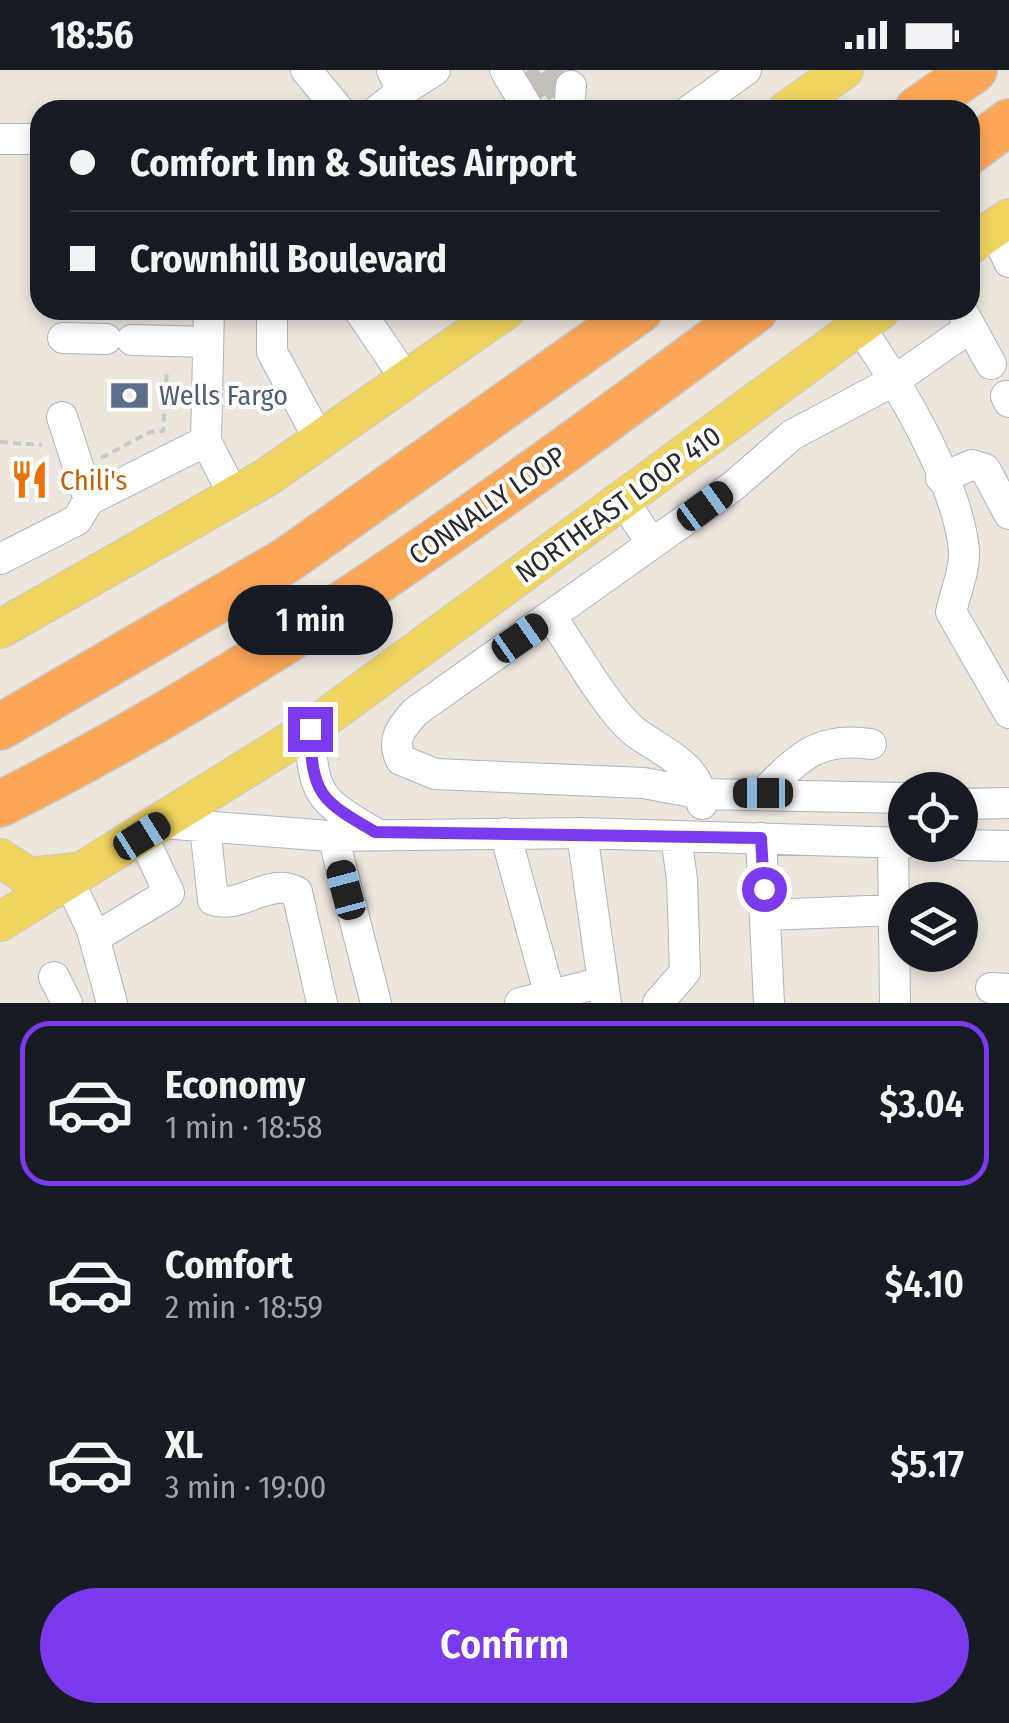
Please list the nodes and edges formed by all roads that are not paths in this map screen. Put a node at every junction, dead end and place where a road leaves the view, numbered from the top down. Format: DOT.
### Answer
graph roads {
  1 [pos="306,70"];
  2 [pos="434,70"];
  3 [pos="746,70"];
  4 [pos="958,70"];
  5 [pos="974,70"];
  6 [pos="518,71"];
  7 [pos="840,71"];
  8 [pos="397,81"];
  9 [pos="331,100"];
  10 [pos="553,100"];
  11 [pos="704,100"];
  12 [pos="801,100"];
  13 [pos="925,100"];
  14 [pos="929,100"];
  15 [pos="1009,122"];
  16 [pos="0,139"];
  17 [pos="30,139"];
  18 [pos="980,144"];
  19 [pos="209,320"];
  20 [pos="272,320"];
  21 [pos="366,320"];
  22 [pos="492,320"];
  23 [pos="626,320"];
  24 [pos="742,320"];
  25 [pos="867,320"];
  26 [pos="871,320"];
  27 [pos="965,320"];
  28 [pos="967,320"];
  29 [pos="63,338"];
  30 [pos="208,342"];
  31 [pos="990,364"];
  32 [pos="407,380"];
  33 [pos="896,380"];
  34 [pos="763,397"];
  35 [pos="62,417"];
  36 [pos="792,435"];
  37 [pos="320,440"];
  38 [pos="206,441"];
  39 [pos="941,478"];
  40 [pos="234,496"];
  41 [pos="89,500"];
  42 [pos="623,500"];
  43 [pos="1009,514"];
  44 [pos="652,544"];
  45 [pos="0,559"];
  46 [pos="550,616"];
  47 [pos="4,628"];
  48 [pos="149,642"];
  49 [pos="396,666"];
  50 [pos="426,704"];
  51 [pos="0,709"];
  52 [pos="1009,713"];
  53 [pos="0,727"];
  54 [pos="310,729"];
  55 [pos="871,744"];
  56 [pos="536,778"];
  57 [pos="763,793"];
  58 [pos="702,794"];
  59 [pos="888,797"];
  60 [pos="2,803"];
  61 [pos="1009,803"];
  62 [pos="978,804"];
  63 [pos="205,827"];
  64 [pos="152,829"];
  65 [pos="375,832"];
  66 [pos="505,832"];
  67 [pos="538,833"];
  68 [pos="582,833"];
  69 [pos="333,836"];
  70 [pos="689,836"];
  71 [pos="761,838"];
  72 [pos="888,843"];
  73 [pos="978,845"];
  74 [pos="1009,846"];
  75 [pos="0,858"];
  76 [pos="76,876"];
  77 [pos="888,910"];
  78 [pos="765,915"];
  79 [pos="6,922"];
  80 [pos="94,938"];
  81 [pos="895,972"];
  82 [pos="605,993"];
  83 [pos="535,999"];
  84 [pos="112,1003"];
  85 [pos="322,1003"];
  86 [pos="376,1003"];
  87 [pos="658,1003"];
  88 [pos="769,1003"];
  89 [pos="895,1003"];
  1 -- 9 [label="street"];
  2 -- 8 [label="street"];
  3 -- 11 [label="street"];
  4 -- 13 [label="highway"];
  5 -- 14 [label="highway"];
  6 -- 10 [label="street"];
  7 -- 12 [label="main road"];
  15 -- 18 [label="highway"];
  16 -- 17 [label="street"];
  19 -- 30 [label="street"];
  20 -- 37 [label="street"];
  21 -- 32 [label="street"];
  22 -- 32 [label="main road"];
  23 -- 48 [label="highway"];
  24 -- 60 [label="highway, CONNALLY LOOP"];
  25 -- 34 [label="main road, NORTHEAST LOOP 410"];
  26 -- 33 [label="street"];
  27 -- 33 [label="street"];
  28 -- 31 [label="street"];
  29 -- 30 [label="street"];
  30 -- 38 [label="street"];
  32 -- 37 [label="main road"];
  33 -- 36 [label="street"];
  33 -- 39 [label="street"];
  34 -- 36 [label="street"];
  34 -- 42 [label="main road, NORTHEAST LOOP 410"];
  35 -- 41 [label="street"];
  36 -- 44 [label="street"];
  37 -- 40 [label="main road"];
  38 -- 40 [label="street"];
  38 -- 41 [label="street"];
  39 -- 43 [label="street"];
  39 -- 52 [label="street"];
  40 -- 47 [label="main road"];
  41 -- 45 [label="street"];
  42 -- 44 [label="street"];
  42 -- 49 [label="main road, NORTHEAST LOOP 410"];
  44 -- 46 [label="street"];
  46 -- 50 [label="street"];
  46 -- 58 [label="street"];
  48 -- 51 [label="highway"];
  48 -- 53 [label="highway"];
  49 -- 50 [label="street"];
  49 -- 54 [label="main road, NORTHEAST LOOP 410"];
  50 -- 56 [label="street"];
  54 -- 64 [label="main road, NORTHEAST LOOP 410"];
  54 -- 65 [label="street"];
  55 -- 57 [label="street"];
  56 -- 58 [label="street"];
  56 -- 67 [label="street"];
  57 -- 58 [label="street"];
  57 -- 59 [label="street"];
  58 -- 70 [label="street"];
  61 -- 62 [label="street"];
  63 -- 64 [label="street"];
  63 -- 69 [label="street"];
  63 -- 85 [label="street"];
  64 -- 76 [label="main road, NORTHEAST LOOP 410"];
  64 -- 80 [label="street"];
  65 -- 66 [label="street"];
  65 -- 69 [label="street"];
  66 -- 67 [label="street"];
  66 -- 83 [label="street"];
  67 -- 68 [label="street"];
  68 -- 70 [label="street"];
  68 -- 82 [label="street"];
  69 -- 86 [label="street"];
  70 -- 71 [label="street"];
  70 -- 87 [label="street"];
  71 -- 72 [label="street"];
  71 -- 78 [label="street"];
  73 -- 74 [label="street"];
  75 -- 76 [label="main road"];
  76 -- 79 [label="main road, NORTHEAST LOOP 410"];
  76 -- 80 [label="street"];
  77 -- 78 [label="street"];
  78 -- 88 [label="street"];
  80 -- 84 [label="street"];
  81 -- 89 [label="street"];
  82 -- 83 [label="street"];
}
